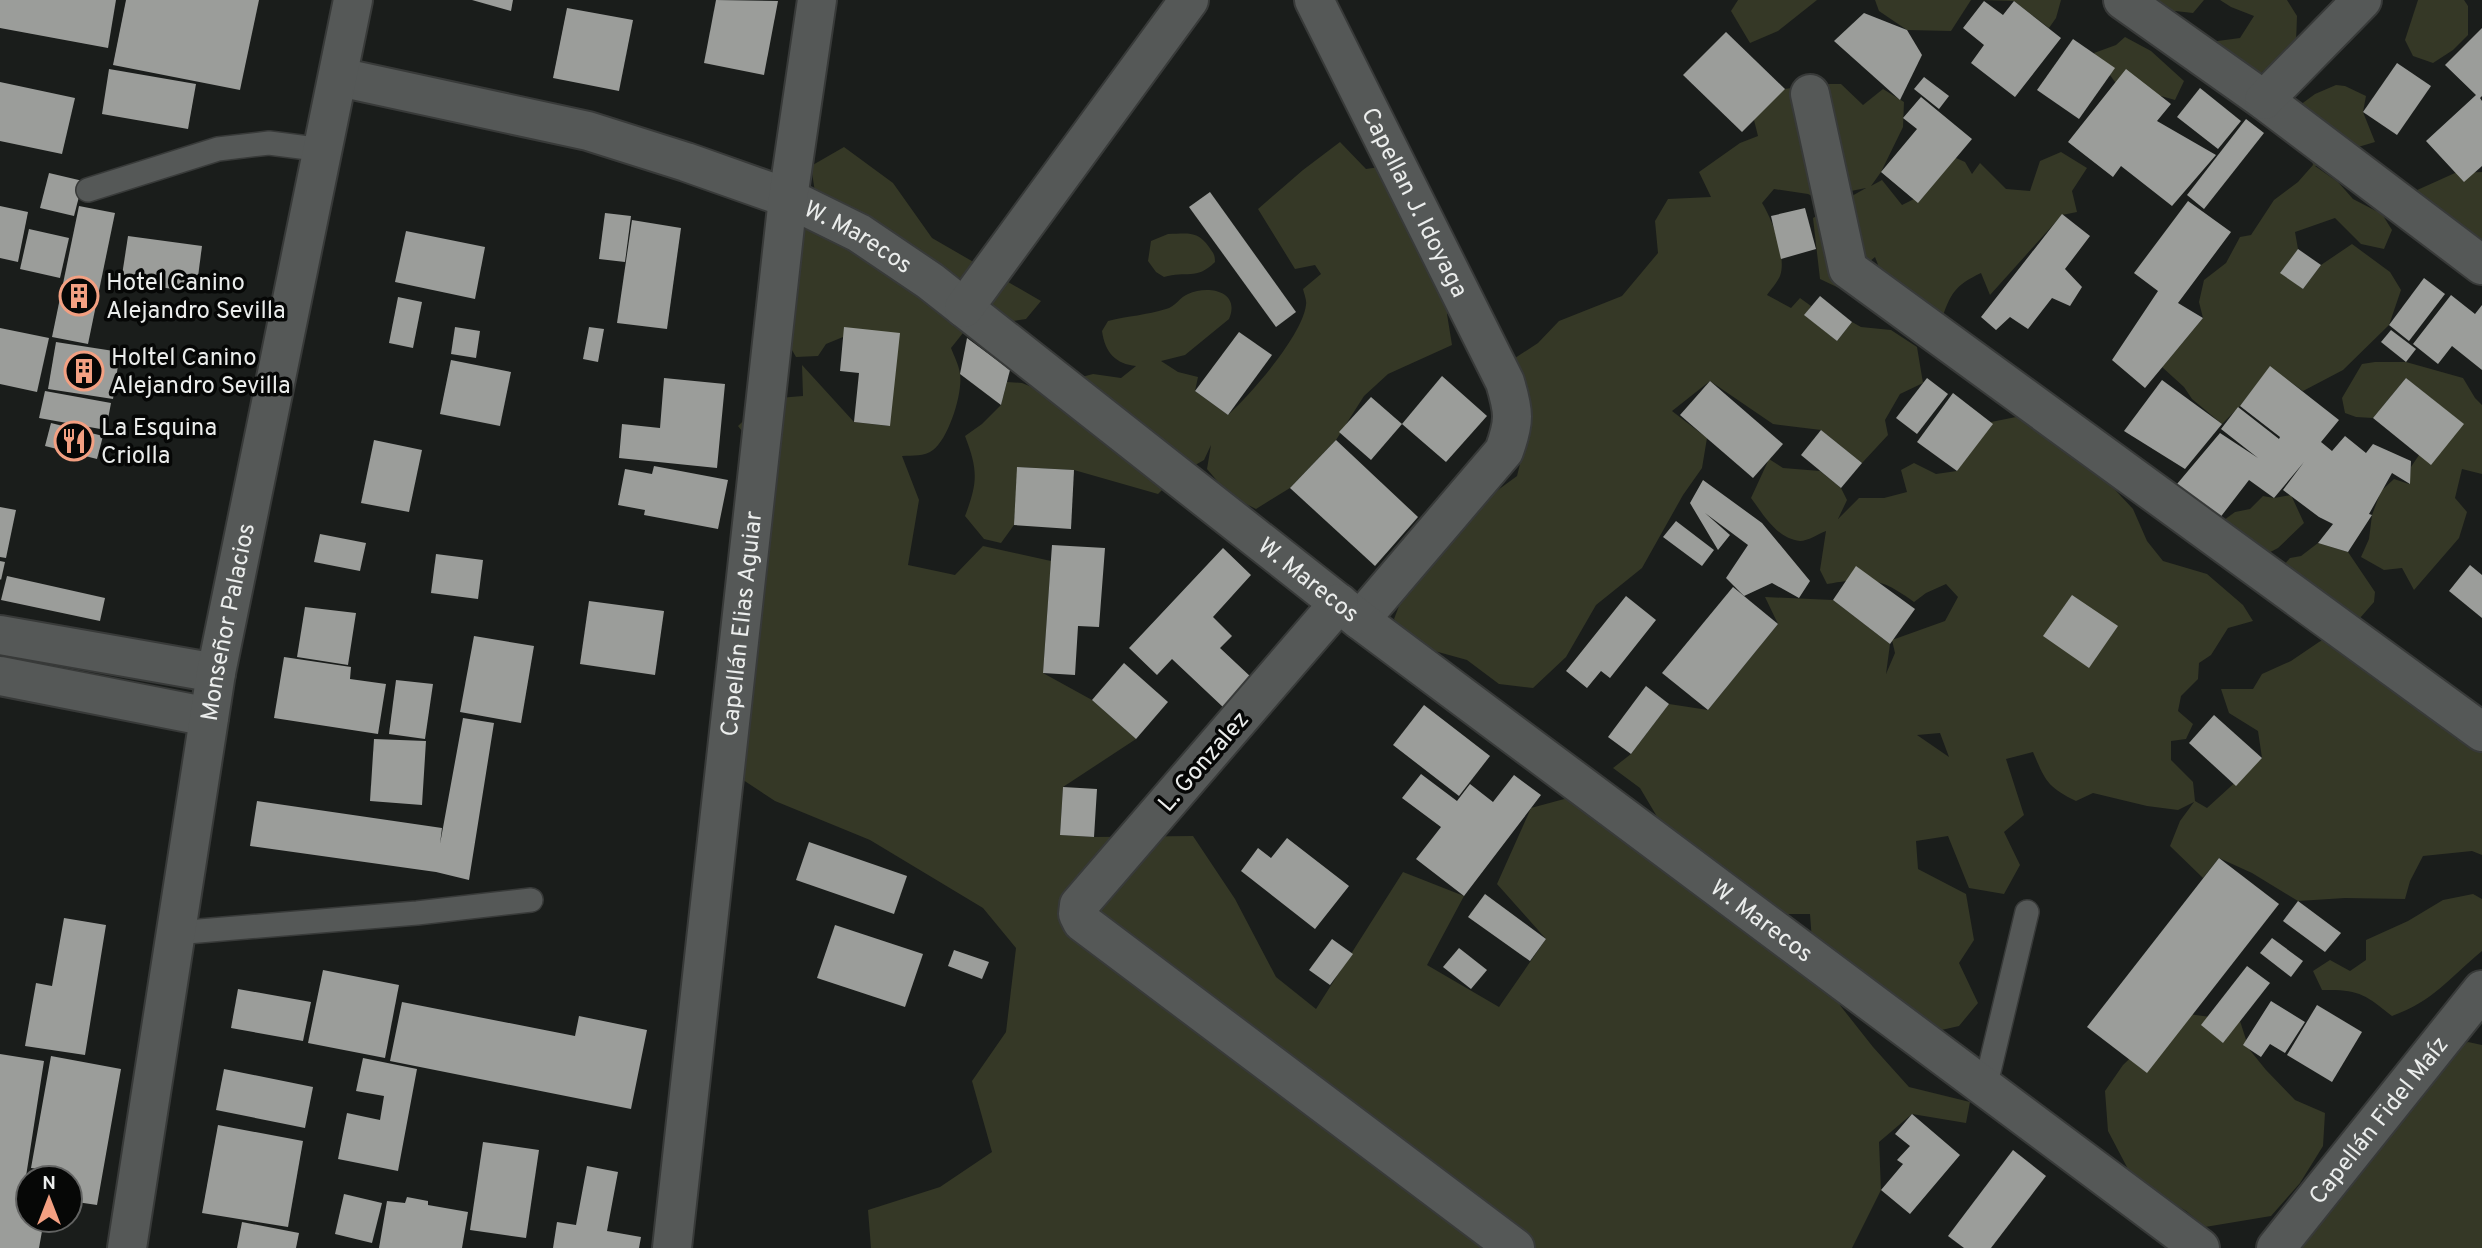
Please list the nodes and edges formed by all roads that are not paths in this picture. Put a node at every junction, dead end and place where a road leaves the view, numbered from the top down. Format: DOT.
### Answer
graph roads {
  1 [pos="354,0"];
  2 [pos="817,0"];
  3 [pos="1189,0"];
  4 [pos="1314,0"];
  5 [pos="2123,0"];
  6 [pos="2362,0"];
  7 [pos="339,77"];
  8 [pos="1810,94"];
  9 [pos="2264,100"];
  10 [pos="324,150"];
  11 [pos="88,190"];
  12 [pos="788,198"];
  13 [pos="2482,265"];
  14 [pos="964,308"];
  15 [pos="1512,407"];
  16 [pos="1349,612"];
  17 [pos="0,635"];
  18 [pos="216,673"];
  19 [pos="0,676"];
  20 [pos="209,717"];
  21 [pos="2482,733"];
  22 [pos="531,900"];
  23 [pos="2027,912"];
  24 [pos="176,933"];
  25 [pos="2476,1008"];
  26 [pos="1985,1088"];
  27 [pos="127,1248"];
  28 [pos="672,1248"];
  29 [pos="1515,1248"];
  30 [pos="2200,1248"];
  31 [pos="2276,1248"];
  1 -- 7 [label="street, Monseñor Palacios"];
  2 -- 12 [label="street, Capellán Elias Aguiar"];
  3 -- 14 [label="street"];
  4 -- 15 [label="street, Capellan J. Idoyaga"];
  5 -- 9 [label="street"];
  6 -- 9 [label="street"];
  7 -- 10 [label="street, Monseñor Palacios"];
  7 -- 12 [label="street, W. Marecos"];
  8 -- 21 [label="street"];
  9 -- 13 [label="street"];
  10 -- 11 [label="lane"];
  10 -- 18 [label="street, Monseñor Palacios"];
  12 -- 14 [label="street, W. Marecos"];
  12 -- 28 [label="street, Capellán Elias Aguiar"];
  14 -- 16 [label="street, W. Marecos"];
  15 -- 16 [label="street, L. Gonzalez"];
  16 -- 26 [label="street, W. Marecos"];
  16 -- 29 [label="street, L. Gonzalez"];
  17 -- 18 [label="street"];
  18 -- 20 [label="street, Monseñor Palacios"];
  19 -- 20 [label="street"];
  20 -- 24 [label="street, Monseñor Palacios"];
  22 -- 24 [label="lane"];
  23 -- 26 [label="lane"];
  24 -- 27 [label="street, Monseñor Palacios"];
  25 -- 31 [label="street, Capellán Fidel Maíz"];
  26 -- 30 [label="street, W. Marecos"];
}
